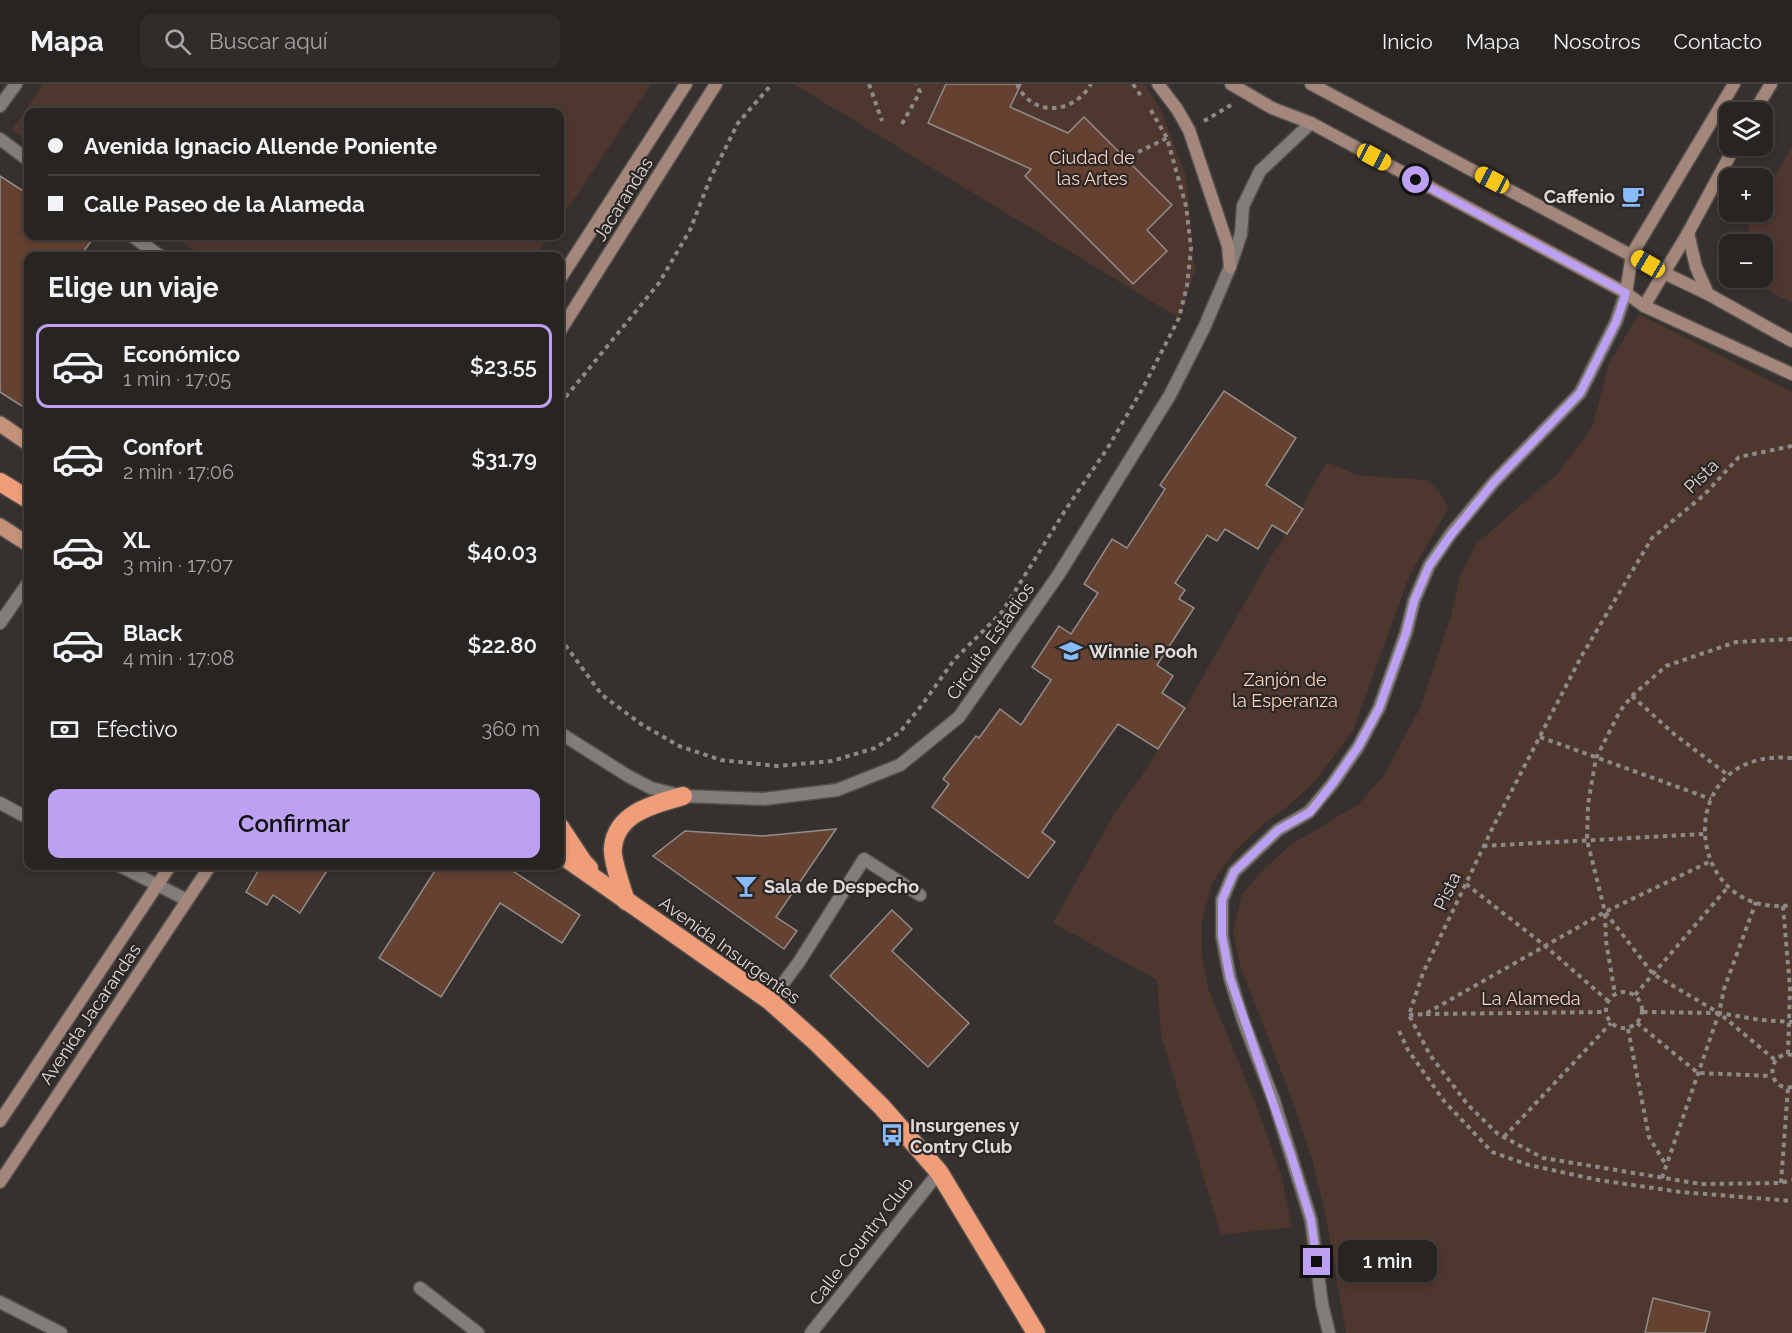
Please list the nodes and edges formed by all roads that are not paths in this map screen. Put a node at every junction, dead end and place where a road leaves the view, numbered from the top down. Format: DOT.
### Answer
graph roads {
  1 [pos="16,84"];
  2 [pos="686,84"];
  3 [pos="1158,84"];
  4 [pos="1231,84"];
  5 [pos="1311,84"];
  6 [pos="1734,84"];
  7 [pos="1771,84"];
  8 [pos="715,86"];
  9 [pos="1760,102"];
  10 [pos="0,106"];
  11 [pos="1311,123"];
  12 [pos="0,139"];
  13 [pos="1730,156"];
  14 [pos="24,157"];
  15 [pos="1688,233"];
  16 [pos="138,240"];
  17 [pos="154,252"];
  18 [pos="1632,254"];
  19 [pos="1230,267"];
  20 [pos="564,273"];
  21 [pos="1664,273"];
  22 [pos="1626,293"];
  23 [pos="1708,294"];
  24 [pos="1644,306"];
  25 [pos="564,326"];
  26 [pos="1792,341"];
  27 [pos="1792,374"];
  28 [pos="0,424"];
  29 [pos="24,440"];
  30 [pos="0,482"];
  31 [pos="24,497"];
  32 [pos="0,526"];
  33 [pos="24,541"];
  34 [pos="24,589"];
  35 [pos="0,623"];
  36 [pos="564,736"];
  37 [pos="683,796"];
  38 [pos="0,803"];
  39 [pos="24,816"];
  40 [pos="564,833"];
  41 [pos="564,857"];
  42 [pos="128,870"];
  43 [pos="167,870"];
  44 [pos="207,870"];
  45 [pos="158,885"];
  46 [pos="921,895"];
  47 [pos="187,900"];
  48 [pos="626,901"];
  49 [pos="770,1001"];
  50 [pos="0,1121"];
  51 [pos="939,1172"];
  52 [pos="0,1182"];
  53 [pos="420,1288"];
  54 [pos="0,1302"];
  55 [pos="61,1333"];
  56 [pos="478,1333"];
  57 [pos="811,1333"];
  58 [pos="1036,1333"];
  59 [pos="1329,1333"];
  1 -- 10 [label="street"];
  2 -- 20 [label="main road, Jacarandas"];
  3 -- 19 [label="main road"];
  4 -- 11 [label="main road"];
  5 -- 18 [label="main road"];
  6 -- 18 [label="main road"];
  7 -- 9 [label="main road"];
  8 -- 25 [label="main road, Jacarandas"];
  11 -- 19 [label="street, Circuito Estadios"];
  11 -- 22 [label="main road"];
  12 -- 14 [label="street"];
  13 -- 15 [label="main road"];
  15 -- 21 [label="main road"];
  15 -- 23 [label="main road"];
  16 -- 17 [label="street"];
  18 -- 21 [label="main road"];
  18 -- 22 [label="main road"];
  19 -- 37 [label="street, Circuito Estadios"];
  21 -- 23 [label="main road"];
  21 -- 24 [label="main road"];
  22 -- 24 [label="main road"];
  22 -- 59 [label="street"];
  23 -- 26 [label="main road"];
  24 -- 27 [label="main road"];
  28 -- 29 [label="main road"];
  30 -- 31 [label="highway"];
  32 -- 33 [label="main road"];
  34 -- 35 [label="street"];
  36 -- 37 [label="street, Circuito Estadios"];
  37 -- 48 [label="highway"];
  38 -- 39 [label="street"];
  40 -- 48 [label="highway"];
  41 -- 48 [label="highway, Avenida Insurgentes"];
  42 -- 45 [label="street"];
  43 -- 45 [label="main road, Avenida Jacarandas"];
  44 -- 47 [label="main road, Avenida Jacarandas"];
  45 -- 47 [label="street"];
  45 -- 50 [label="main road, Avenida Jacarandas"];
  46 -- 49 [label="street"];
  47 -- 52 [label="main road, Avenida Jacarandas"];
  48 -- 49 [label="highway, Avenida Insurgentes"];
  49 -- 51 [label="highway, Avenida Insurgentes"];
  51 -- 57 [label="street, Calle Country Club"];
  51 -- 58 [label="highway, Avenida Insurgentes"];
  53 -- 56 [label="street"];
  54 -- 55 [label="street"];
}
